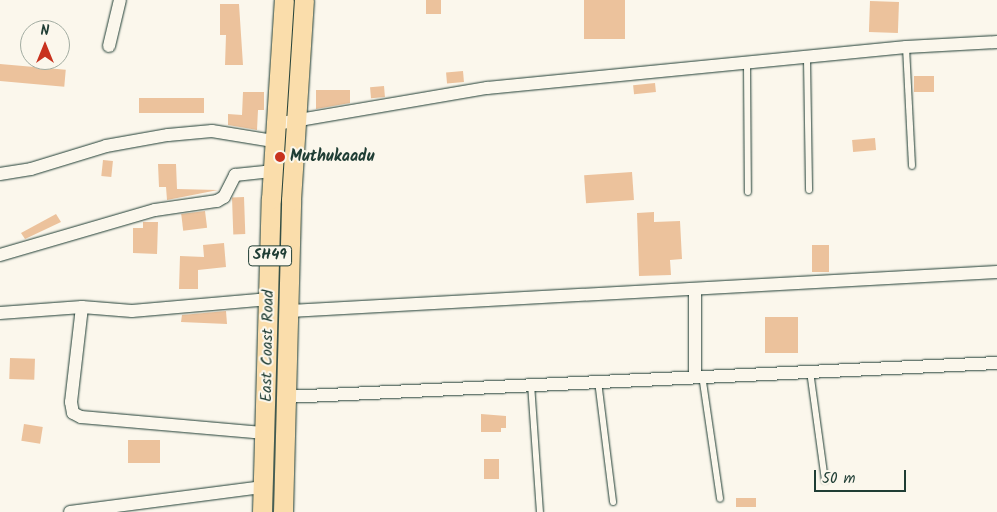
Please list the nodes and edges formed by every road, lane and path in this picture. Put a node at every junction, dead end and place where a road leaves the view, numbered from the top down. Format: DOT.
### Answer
graph roads {
  1 [pos="120,0"];
  2 [pos="284,0"];
  3 [pos="304,0"];
  4 [pos="997,42"];
  5 [pos="109,46"];
  6 [pos="906,47"];
  7 [pos="807,59"];
  8 [pos="747,64"];
  9 [pos="296,120"];
  10 [pos="274,132"];
  11 [pos="912,166"];
  12 [pos="272,171"];
  13 [pos="0,174"];
  14 [pos="810,190"];
  15 [pos="748,192"];
  16 [pos="0,255"];
  17 [pos="997,272"];
  18 [pos="695,289"];
  19 [pos="269,299"];
  20 [pos="82,307"];
  21 [pos="290,311"];
  22 [pos="0,314"];
  23 [pos="997,363"];
  24 [pos="810,371"];
  25 [pos="698,375"];
  26 [pos="598,380"];
  27 [pos="531,382"];
  28 [pos="286,396"];
  29 [pos="265,433"];
  30 [pos="825,480"];
  31 [pos="263,487"];
  32 [pos="720,499"];
  33 [pos="613,502"];
  34 [pos="70,512"];
  35 [pos="262,512"];
  36 [pos="283,512"];
  37 [pos="540,512"];
  1 -- 5 [label="street"];
  2 -- 10 [label="main road, East Coast Road / SH49"];
  3 -- 9 [label="main road, East Coast Road / SH49"];
  4 -- 6 [label="street"];
  6 -- 7 [label="street"];
  6 -- 11 [label="lane"];
  7 -- 8 [label="street"];
  7 -- 14 [label="lane"];
  8 -- 9 [label="street"];
  8 -- 15 [label="lane"];
  9 -- 10 [label="street"];
  9 -- 21 [label="main road, East Coast Road / SH49"];
  10 -- 12 [label="main road, East Coast Road / SH49"];
  10 -- 13 [label="street"];
  12 -- 16 [label="street"];
  12 -- 19 [label="main road, East Coast Road / SH49"];
  17 -- 18 [label="street"];
  18 -- 21 [label="street"];
  18 -- 25 [label="street"];
  19 -- 20 [label="street"];
  19 -- 29 [label="main road, East Coast Road / SH49"];
  20 -- 22 [label="street"];
  20 -- 29 [label="street"];
  21 -- 28 [label="main road, East Coast Road / SH49"];
  23 -- 24 [label="street"];
  24 -- 25 [label="street"];
  24 -- 30 [label="lane"];
  25 -- 26 [label="street"];
  25 -- 32 [label="lane"];
  26 -- 27 [label="street"];
  26 -- 33 [label="lane"];
  27 -- 28 [label="street"];
  27 -- 37 [label="lane"];
  28 -- 36 [label="main road, East Coast Road / SH49"];
  29 -- 31 [label="main road, East Coast Road / SH49"];
  31 -- 34 [label="street"];
  31 -- 35 [label="main road, East Coast Road / SH49"];
}
